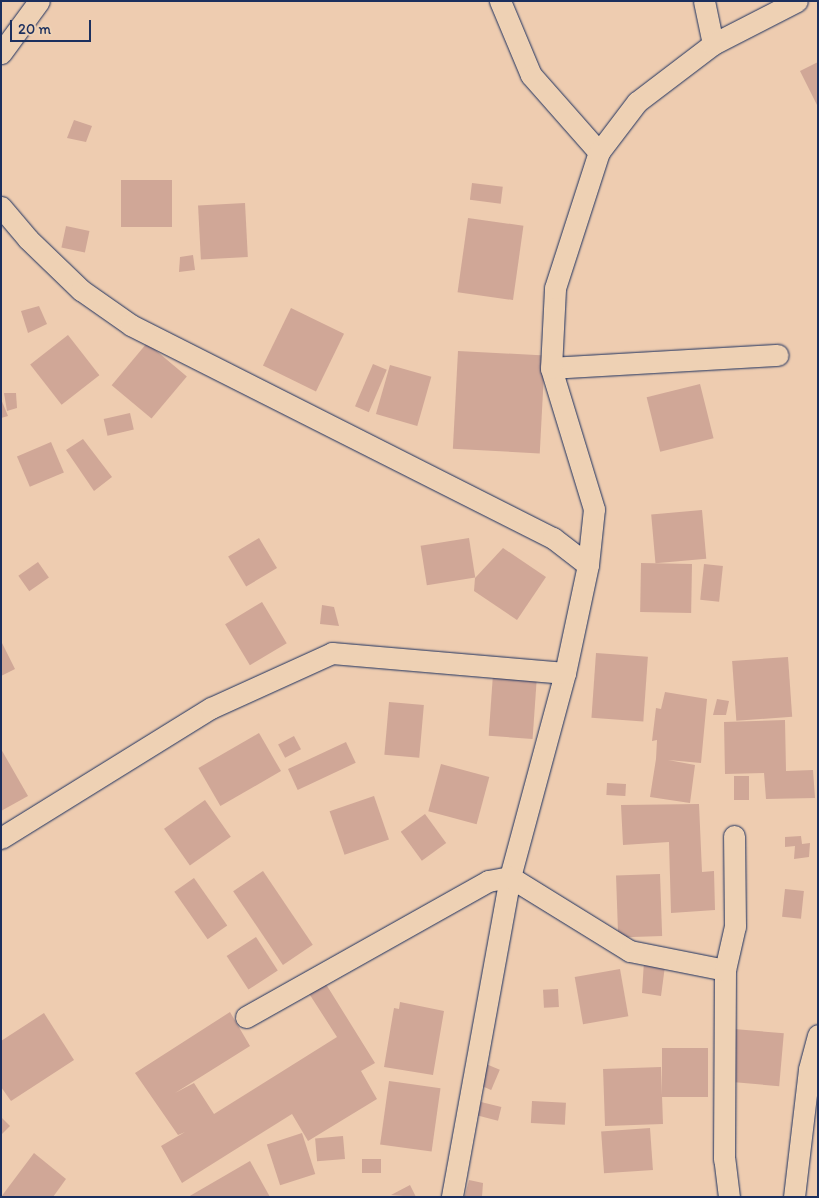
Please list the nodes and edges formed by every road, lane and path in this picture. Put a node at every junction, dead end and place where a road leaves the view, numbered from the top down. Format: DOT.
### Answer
graph roads {
  1 [pos="38,1"];
  2 [pos="500,1"];
  3 [pos="704,1"];
  4 [pos="797,1"];
  5 [pos="714,44"];
  6 [pos="1,53"];
  7 [pos="599,152"];
  8 [pos="1,207"];
  9 [pos="778,355"];
  10 [pos="551,368"];
  11 [pos="588,565"];
  12 [pos="565,673"];
  13 [pos="734,836"];
  14 [pos="1,838"];
  15 [pos="510,878"];
  16 [pos="726,970"];
  17 [pos="246,1018"];
  18 [pos="818,1035"];
  19 [pos="452,1197"];
  20 [pos="728,1197"];
  21 [pos="794,1197"];
  1 -- 6 [label="street"];
  2 -- 7 [label="street"];
  3 -- 5 [label="street"];
  4 -- 5 [label="street"];
  5 -- 7 [label="street"];
  7 -- 10 [label="street"];
  8 -- 11 [label="street"];
  9 -- 10 [label="street"];
  10 -- 11 [label="street"];
  11 -- 12 [label="street"];
  12 -- 14 [label="street"];
  12 -- 15 [label="street"];
  13 -- 16 [label="street"];
  15 -- 16 [label="street"];
  15 -- 17 [label="street"];
  15 -- 19 [label="street"];
  16 -- 20 [label="street"];
  18 -- 21 [label="street"];
}
